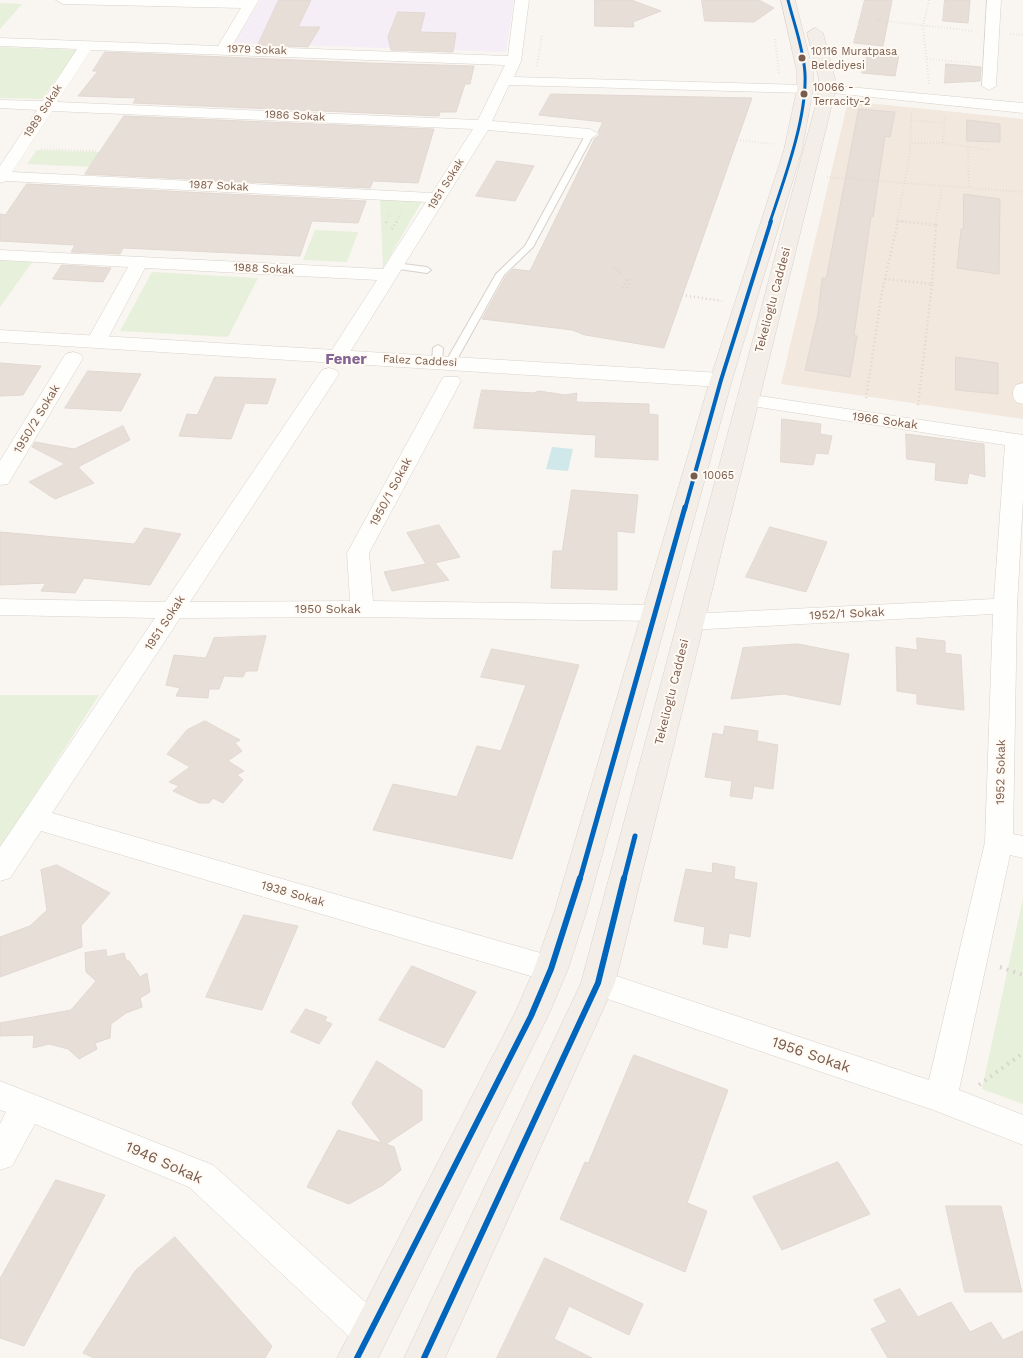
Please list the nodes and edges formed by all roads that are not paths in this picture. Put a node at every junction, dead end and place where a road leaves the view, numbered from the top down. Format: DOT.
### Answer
graph roads {
  1 [pos="63,0"];
  2 [pos="522,0"];
  3 [pos="788,0"];
  4 [pos="808,0"];
  5 [pos="994,0"];
  6 [pos="251,2"];
  7 [pos="0,42"];
  8 [pos="87,44"];
  9 [pos="223,49"];
  10 [pos="514,61"];
  11 [pos="506,81"];
  12 [pos="990,86"];
  13 [pos="806,89"];
  14 [pos="838,90"];
  15 [pos="0,104"];
  16 [pos="48,105"];
  17 [pos="1023,108"];
  18 [pos="483,125"];
  19 [pos="590,134"];
  20 [pos="1,177"];
  21 [pos="438,198"];
  22 [pos="0,255"];
  23 [pos="139,263"];
  24 [pos="427,270"];
  25 [pos="392,271"];
  26 [pos="0,336"];
  27 [pos="96,342"];
  28 [pos="0,354"];
  29 [pos="73,358"];
  30 [pos="444,363"];
  31 [pos="333,365"];
  32 [pos="719,388"];
  33 [pos="1023,389"];
  34 [pos="748,393"];
  35 [pos="1023,398"];
  36 [pos="1021,436"];
  37 [pos="0,479"];
  38 [pos="1005,606"];
  39 [pos="0,607"];
  40 [pos="362,609"];
  41 [pos="174,610"];
  42 [pos="656,613"];
  43 [pos="690,622"];
  44 [pos="35,819"];
  45 [pos="1011,845"];
  46 [pos="0,870"];
  47 [pos="551,969"];
  48 [pos="598,983"];
  49 [pos="941,1098"];
  50 [pos="14,1100"];
  51 [pos="1023,1130"];
  52 [pos="0,1155"];
  53 [pos="364,1344"];
  54 [pos="424,1358"];
  1 -- 6 [label="street"];
  2 -- 10 [label="street, 1951 Sokak"];
  3 -- 13 [label="main road, Tekelioglu Caddesi"];
  4 -- 34 [label="main road, Tekelioglu Caddesi"];
  5 -- 12 [label="street"];
  6 -- 9 [label="street"];
  7 -- 8 [label="street, 1979 Sokak"];
  8 -- 9 [label="street, 1979 Sokak"];
  8 -- 16 [label="street, 1989 Sokak"];
  9 -- 10 [label="street, 1979 Sokak"];
  10 -- 11 [label="street, 1951 Sokak"];
  11 -- 13 [label="street"];
  11 -- 18 [label="street, 1951 Sokak"];
  13 -- 32 [label="main road, Tekelioglu Caddesi"];
  14 -- 17 [label="street"];
  15 -- 16 [label="street, 1986 Sokak"];
  16 -- 18 [label="street, 1986 Sokak"];
  16 -- 20 [label="street, 1989 Sokak"];
  18 -- 19 [label="street, 1986 Sokak"];
  18 -- 21 [label="street, 1951 Sokak"];
  19 -- 30 [label="lane"];
  20 -- 21 [label="street, 1987 Sokak"];
  21 -- 25 [label="street, 1951 Sokak"];
  22 -- 23 [label="street, 1988 Sokak"];
  23 -- 25 [label="street, 1988 Sokak"];
  23 -- 27 [label="street"];
  24 -- 25 [label="lane"];
  25 -- 31 [label="street, 1951 Sokak"];
  26 -- 27 [label="street, Falez Caddesi"];
  27 -- 31 [label="street, Falez Caddesi"];
  28 -- 29 [label="street, Falez Caddesi"];
  29 -- 31 [label="street, Falez Caddesi"];
  29 -- 37 [label="street, 1950/2 Sokak"];
  30 -- 31 [label="street, Falez Caddesi"];
  30 -- 32 [label="street, Falez Caddesi"];
  30 -- 40 [label="street, 1950/1 Sokak"];
  31 -- 41 [label="street, 1951 Sokak"];
  32 -- 42 [label="main road, Tekelioglu Caddesi"];
  33 -- 35 [label="street"];
  34 -- 36 [label="street, 1966 Sokak"];
  34 -- 43 [label="main road, Tekelioglu Caddesi"];
  36 -- 38 [label="street, 1952 Sokak"];
  38 -- 43 [label="street, 1952/1 Sokak"];
  38 -- 45 [label="street, 1952 Sokak"];
  39 -- 41 [label="street, 1950 Sokak"];
  40 -- 41 [label="street, 1950 Sokak"];
  40 -- 42 [label="street, 1950 Sokak"];
  41 -- 44 [label="street, 1951 Sokak"];
  42 -- 47 [label="main road, Tekelioglu Caddesi"];
  43 -- 48 [label="main road, Tekelioglu Caddesi"];
  44 -- 46 [label="street, 1951 Sokak"];
  44 -- 47 [label="street, 1938 Sokak"];
  45 -- 49 [label="street, 1952 Sokak"];
  47 -- 53 [label="main road, Tekelioglu Caddesi"];
  48 -- 49 [label="street, 1956 Sokak"];
  48 -- 54 [label="main road, Tekelioglu Caddesi"];
  49 -- 51 [label="street, 1956 Sokak"];
  50 -- 52 [label="street"];
  50 -- 53 [label="street, 1946 Sokak"];
}
